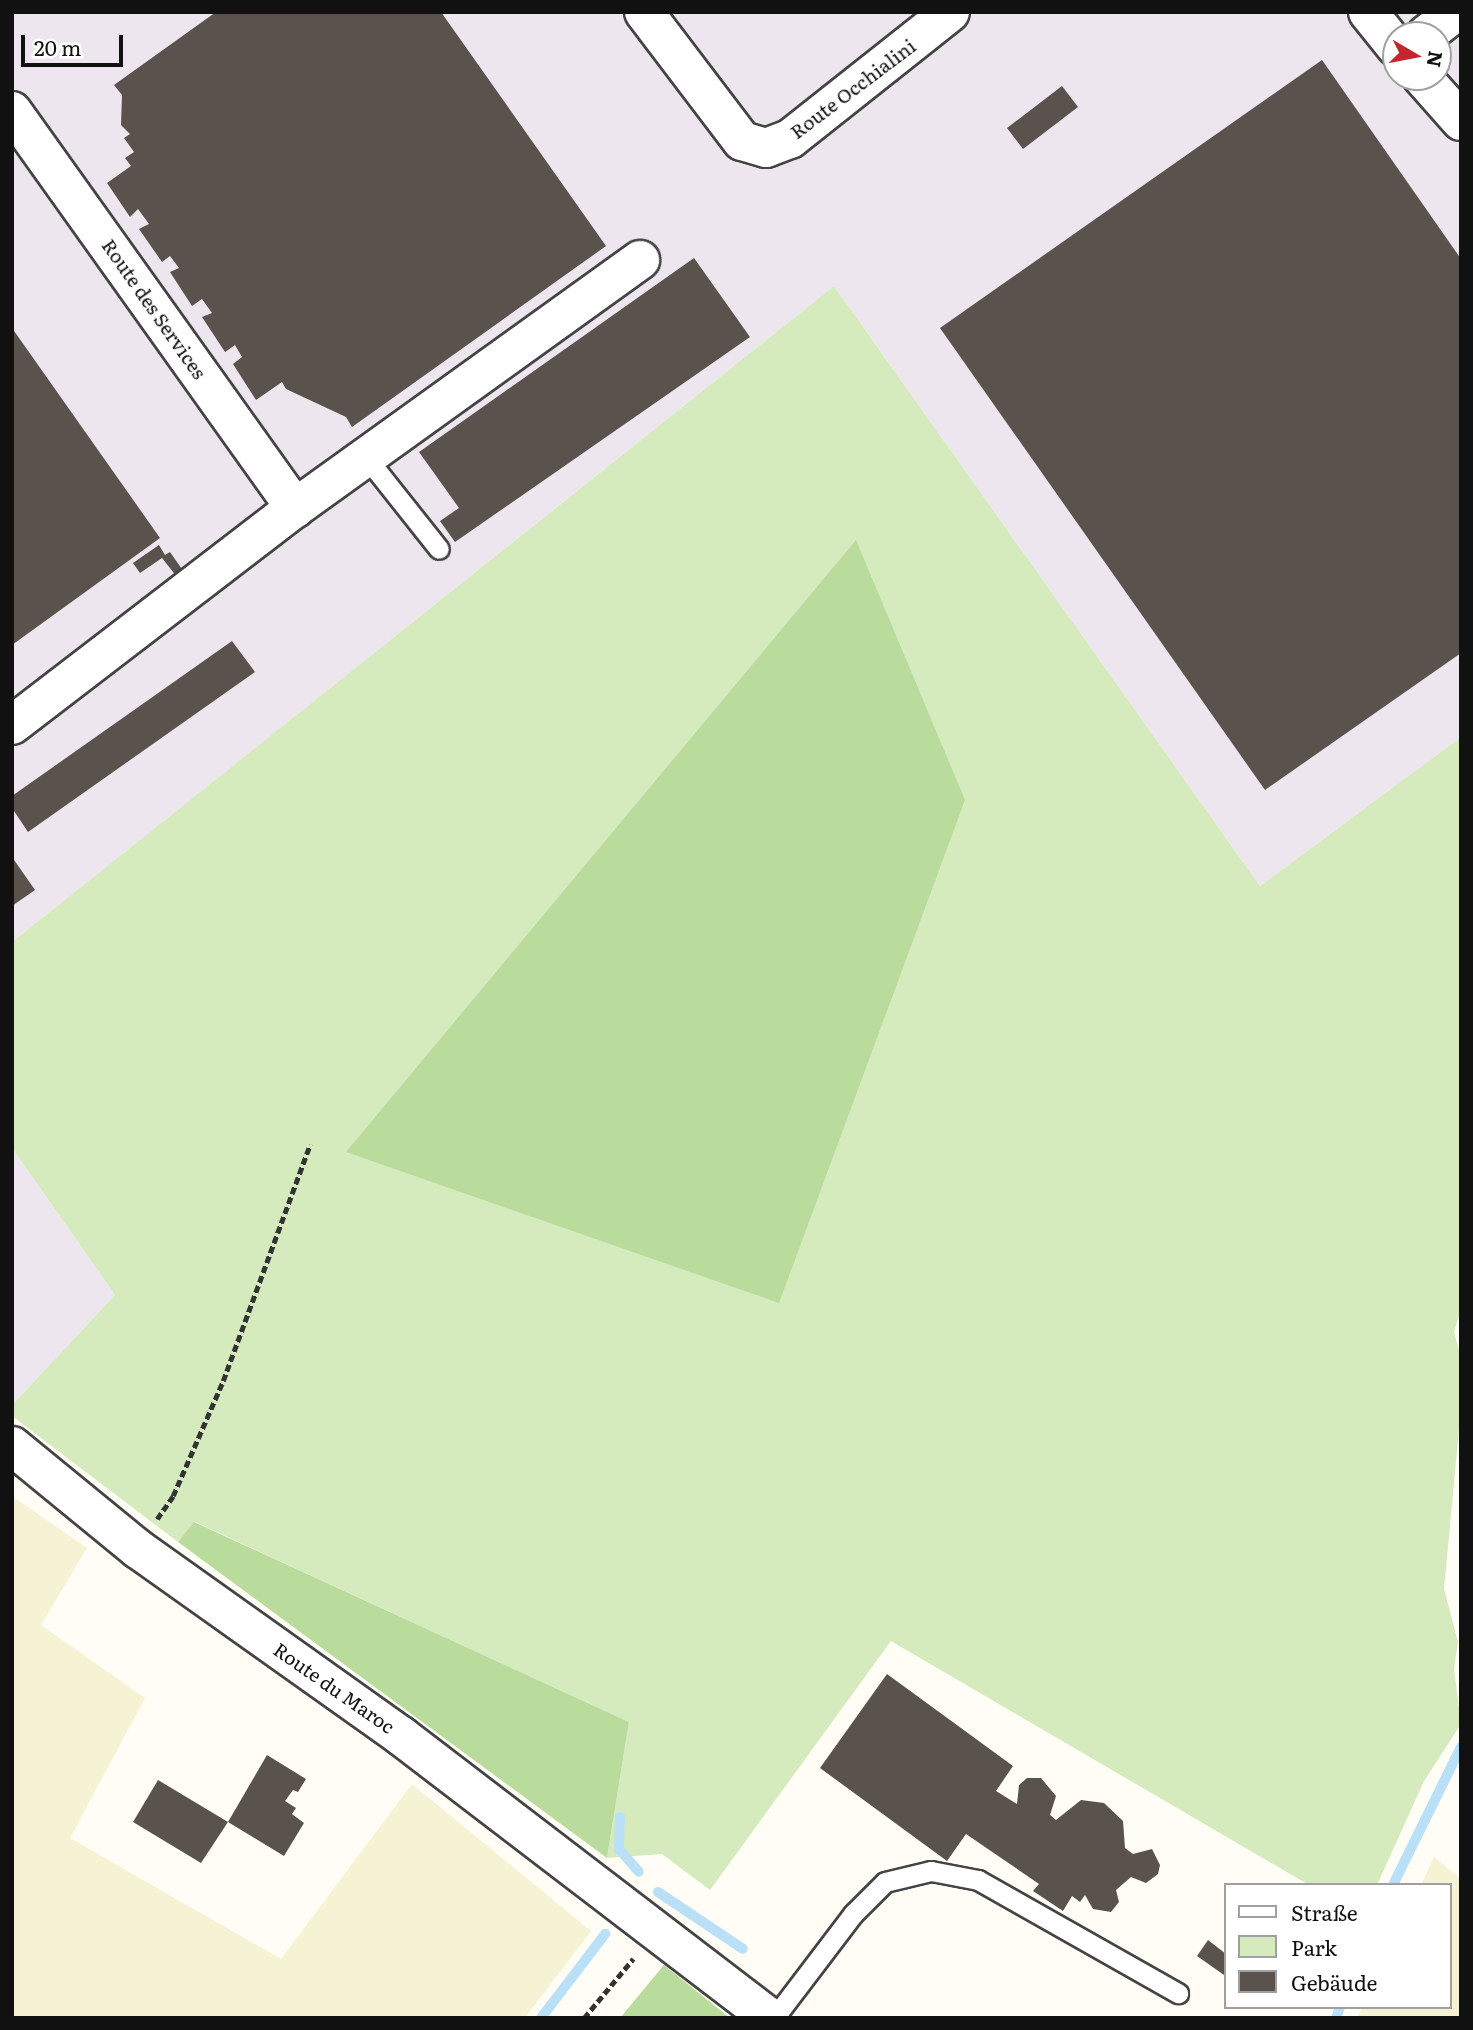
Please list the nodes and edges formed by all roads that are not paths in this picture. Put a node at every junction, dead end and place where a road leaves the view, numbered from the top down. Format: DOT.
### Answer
graph roads {
  1 [pos="644,12"];
  2 [pos="950,12"];
  3 [pos="1368,12"];
  4 [pos="1382,30"];
  5 [pos="1434,91"];
  6 [pos="12,111"];
  7 [pos="1461,121"];
  8 [pos="640,260"];
  9 [pos="366,457"];
  10 [pos="295,508"];
  11 [pos="439,549"];
  12 [pos="12,725"];
  13 [pos="12,1446"];
  14 [pos="1178,1993"];
  15 [pos="771,2018"];
  1 -- 2 [label="street, Route Occhialini"];
  3 -- 4 [label="street"];
  5 -- 7 [label="street"];
  6 -- 10 [label="street, Route des Services"];
  8 -- 9 [label="street"];
  9 -- 10 [label="street"];
  9 -- 11 [label="lane"];
  10 -- 12 [label="street"];
  13 -- 15 [label="street, Route du Maroc"];
  14 -- 15 [label="lane"];
}
